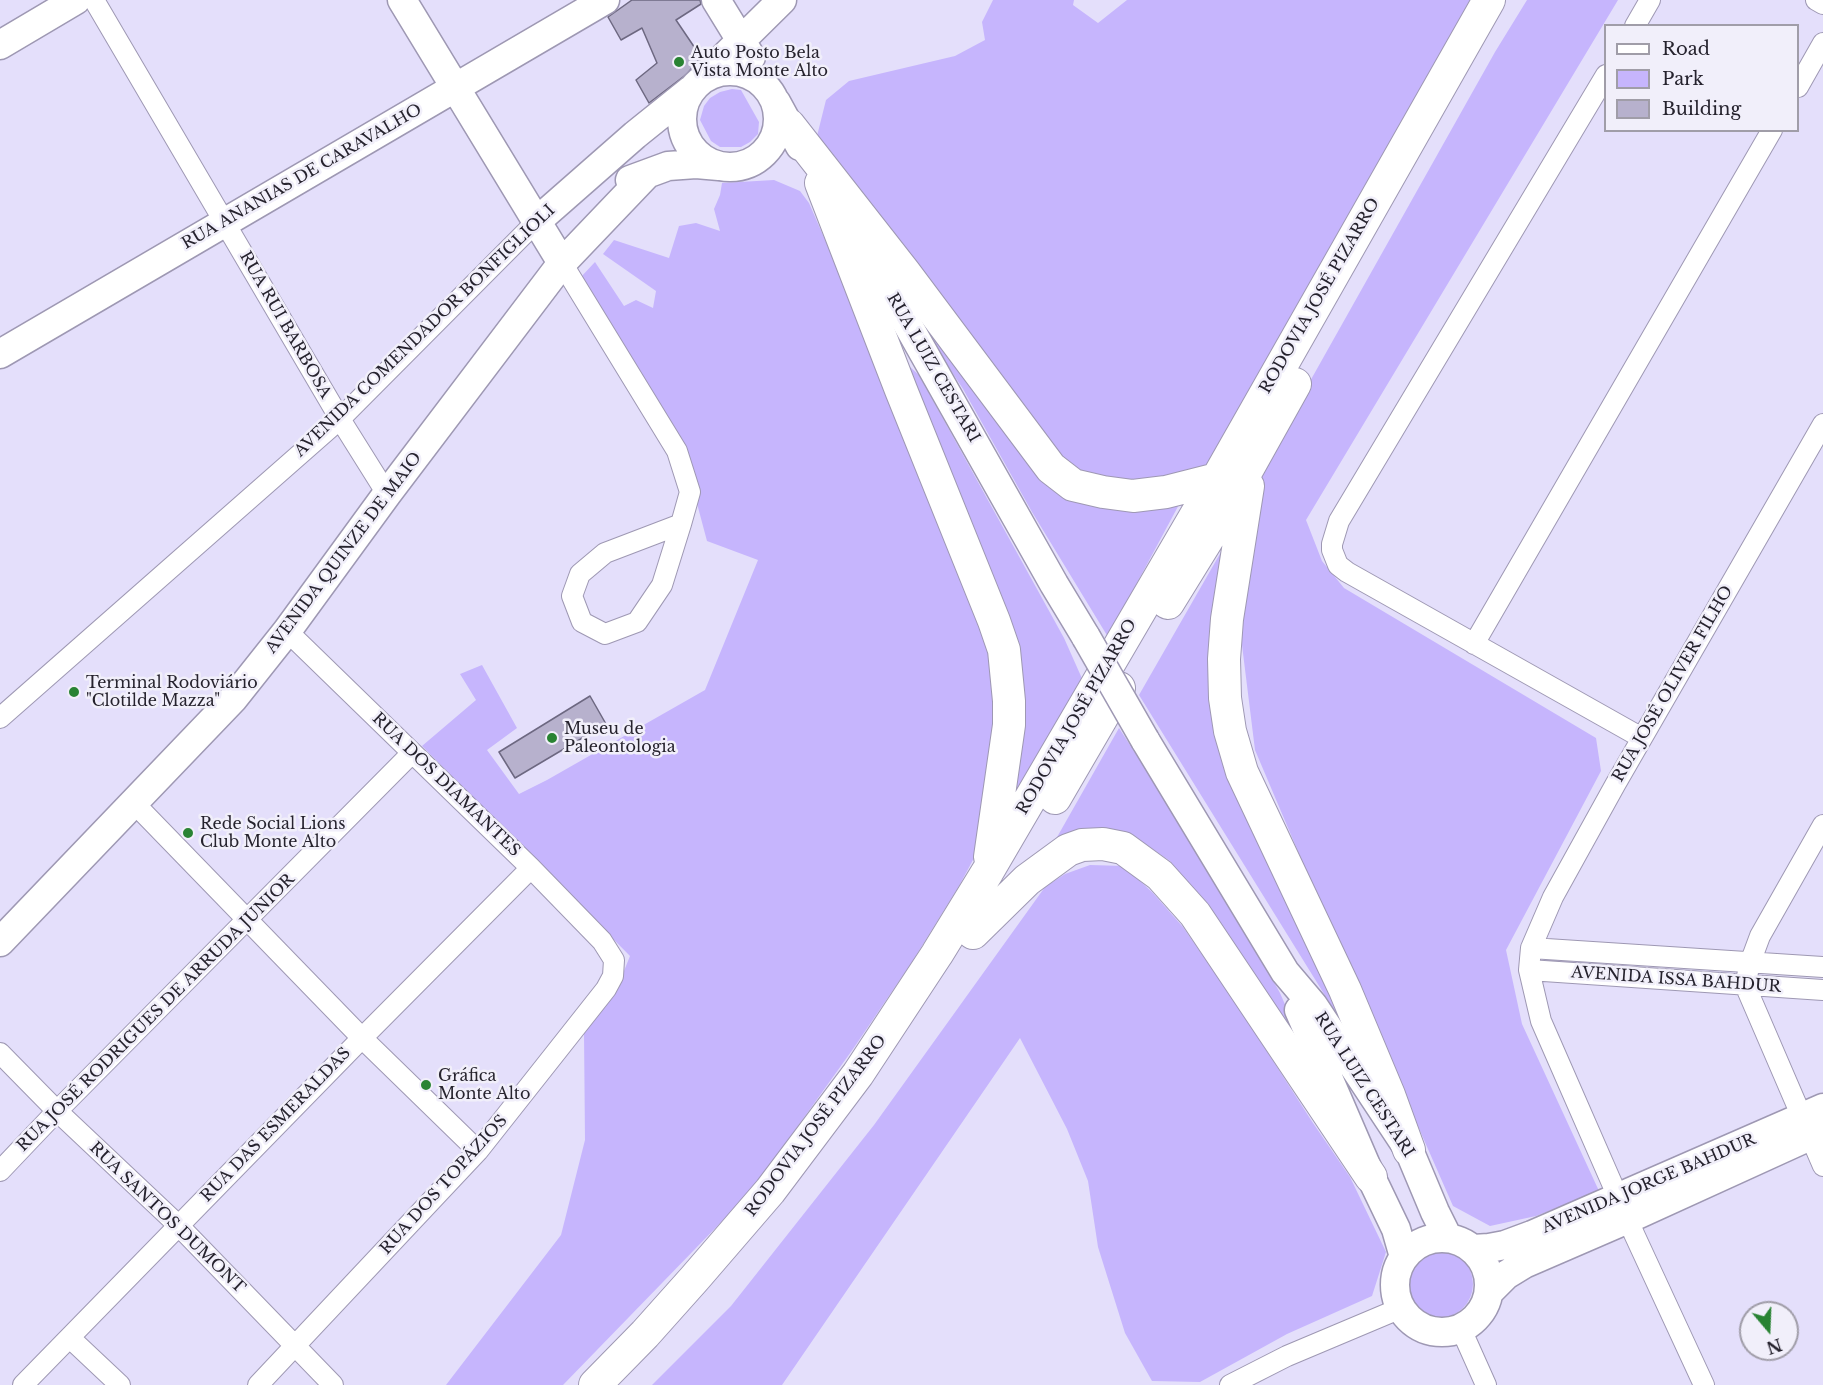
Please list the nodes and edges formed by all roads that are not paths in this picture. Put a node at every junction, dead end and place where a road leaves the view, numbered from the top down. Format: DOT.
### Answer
graph roads {
  1 [pos="76,0"];
  2 [pos="94,0"];
  3 [pos="402,0"];
  4 [pos="605,0"];
  5 [pos="716,0"];
  6 [pos="782,0"];
  7 [pos="1489,0"];
  8 [pos="1512,0"];
  9 [pos="1650,0"];
  10 [pos="1816,0"];
  11 [pos="1823,4"];
  12 [pos="1636,24"];
  13 [pos="742,41"];
  14 [pos="1823,43"];
  15 [pos="0,45"];
  16 [pos="1604,77"];
  17 [pos="1799,84"];
  18 [pos="696,85"];
  19 [pos="455,88"];
  20 [pos="778,105"];
  21 [pos="1771,132"];
  22 [pos="732,166"];
  23 [pos="646,174"];
  24 [pos="817,176"];
  25 [pos="544,214"];
  26 [pos="225,223"];
  27 [pos="562,263"];
  28 [pos="0,354"];
  29 [pos="340,419"];
  30 [pos="1823,424"];
  31 [pos="1252,462"];
  32 [pos="1217,479"];
  33 [pos="387,494"];
  34 [pos="681,524"];
  35 [pos="287,631"];
  36 [pos="1473,644"];
  37 [pos="0,717"];
  38 [pos="1642,738"];
  39 [pos="412,753"];
  40 [pos="133,802"];
  41 [pos="1823,825"];
  42 [pos="531,868"];
  43 [pos="988,871"];
  44 [pos="249,920"];
  45 [pos="973,933"];
  46 [pos="602,941"];
  47 [pos="0,942"];
  48 [pos="1531,948"];
  49 [pos="1750,963"];
  50 [pos="1823,967"];
  51 [pos="1529,970"];
  52 [pos="1285,972"];
  53 [pos="1745,985"];
  54 [pos="1823,990"];
  55 [pos="362,1038"];
  56 [pos="0,1053"];
  57 [pos="57,1111"];
  58 [pos="1814,1123"];
  59 [pos="1409,1150"];
  60 [pos="478,1151"];
  61 [pos="1823,1166"];
  62 [pos="0,1171"];
  63 [pos="1371,1177"];
  64 [pos="1623,1209"];
  65 [pos="178,1225"];
  66 [pos="1460,1244"];
  67 [pos="1404,1257"];
  68 [pos="1489,1292"];
  69 [pos="1401,1308"];
  70 [pos="1461,1329"];
  71 [pos="70,1338"];
  72 [pos="296,1347"];
  73 [pos="1268,1376"];
  74 [pos="23,1385"];
  75 [pos="120,1385"];
  76 [pos="258,1385"];
  77 [pos="333,1385"];
  78 [pos="595,1385"];
  79 [pos="620,1385"];
  80 [pos="1230,1385"];
  81 [pos="1486,1385"];
  82 [pos="1704,1385"];
  1 -- 15 [label="street"];
  2 -- 26 [label="street, RUA RUI BARBOSA"];
  3 -- 19 [label="street"];
  4 -- 19 [label="street, RUA ANANIAS DE CARAVALHO"];
  5 -- 13 [label="street, RUA LUIZ CESTARI"];
  6 -- 13 [label="street, AVENIDA COMENDADOR BONFIGLIOLI"];
  7 -- 32 [label="main road, RODOVIA JOSÉ PIZARRO"];
  8 -- 31 [label="main road, RODOVIA JOSÉ PIZARRO"];
  9 -- 12 [label="street"];
  10 -- 11 [label="street"];
  13 -- 18 [label="street, AVENIDA COMENDADOR BONFIGLIOLI"];
  13 -- 20 [label="street, RUA LUIZ CESTARI"];
  14 -- 17 [label="street"];
  16 -- 36 [label="street"];
  18 -- 20 [label="street"];
  18 -- 22 [label="street"];
  18 -- 25 [label="street, AVENIDA COMENDADOR BONFIGLIOLI"];
  19 -- 25 [label="street"];
  19 -- 26 [label="street, RUA ANANIAS DE CARAVALHO"];
  20 -- 22 [label="street"];
  20 -- 24 [label="street, RUA LUIZ CESTARI"];
  20 -- 32 [label="main road"];
  21 -- 36 [label="street"];
  22 -- 23 [label="street"];
  22 -- 24 [label="street"];
  23 -- 25 [label="street"];
  23 -- 27 [label="street, AVENIDA QUINZE DE MAIO"];
  24 -- 43 [label="main road"];
  24 -- 52 [label="street, RUA LUIZ CESTARI, bridge"];
  25 -- 27 [label="street"];
  25 -- 29 [label="street, AVENIDA COMENDADOR BONFIGLIOLI"];
  26 -- 28 [label="street, RUA ANANIAS DE CARAVALHO"];
  26 -- 29 [label="street, RUA RUI BARBOSA"];
  27 -- 33 [label="street, AVENIDA QUINZE DE MAIO"];
  27 -- 34 [label="street"];
  29 -- 33 [label="street, RUA RUI BARBOSA"];
  29 -- 37 [label="street, AVENIDA COMENDADOR BONFIGLIOLI"];
  30 -- 38 [label="street, RUA JOSÉ OLIVER FILHO"];
  31 -- 45 [label="main road, RODOVIA JOSÉ PIZARRO"];
  31 -- 59 [label="main road"];
  32 -- 43 [label="main road, RODOVIA JOSÉ PIZARRO"];
  33 -- 35 [label="street, AVENIDA QUINZE DE MAIO"];
  34 -- 34 [label="street"];
  35 -- 39 [label="street, RUA DOS DIAMANTES"];
  35 -- 40 [label="street, AVENIDA QUINZE DE MAIO"];
  36 -- 38 [label="street"];
  38 -- 48 [label="street, RUA JOSÉ OLIVER FILHO"];
  39 -- 42 [label="street, RUA DOS DIAMANTES"];
  39 -- 44 [label="street, RUA JOSÉ RODRIGUES DE ARRUDA JUNIOR"];
  40 -- 44 [label="street"];
  40 -- 47 [label="street, AVENIDA QUINZE DE MAIO"];
  41 -- 49 [label="street"];
  42 -- 46 [label="street, RUA DOS DIAMANTES"];
  42 -- 55 [label="street, RUA DAS ESMERALDAS"];
  43 -- 78 [label="main road, RODOVIA JOSÉ PIZARRO"];
  44 -- 55 [label="street"];
  44 -- 57 [label="street, RUA JOSÉ RODRIGUES DE ARRUDA JUNIOR"];
  45 -- 63 [label="main road"];
  45 -- 79 [label="main road, RODOVIA JOSÉ PIZARRO"];
  46 -- 60 [label="street, RUA DOS TOPÁZIOS"];
  48 -- 49 [label="street, AVENIDA ISSA BAHDUR"];
  48 -- 51 [label="street, RUA JOSÉ OLIVER FILHO"];
  49 -- 50 [label="street, AVENIDA ISSA BAHDUR"];
  49 -- 53 [label="street"];
  51 -- 53 [label="street, AVENIDA ISSA BAHDUR"];
  51 -- 64 [label="street, RUA JOSÉ OLIVER FILHO"];
  52 -- 59 [label="street, RUA LUIZ CESTARI"];
  52 -- 63 [label="street, RUA LUIZ CESTARI"];
  53 -- 54 [label="street, AVENIDA ISSA BAHDUR"];
  53 -- 58 [label="street"];
  55 -- 60 [label="street"];
  55 -- 65 [label="street, RUA DAS ESMERALDAS"];
  56 -- 57 [label="street, RUA SANTOS DUMONT"];
  57 -- 62 [label="street, RUA JOSÉ RODRIGUES DE ARRUDA JUNIOR"];
  57 -- 65 [label="street, RUA SANTOS DUMONT"];
  58 -- 61 [label="street"];
  58 -- 64 [label="street, AVENIDA JORGE BAHDUR"];
  59 -- 66 [label="street, RUA LUIZ CESTARI"];
  60 -- 72 [label="street, RUA DOS TOPÁZIOS"];
  63 -- 67 [label="street, RUA LUIZ CESTARI"];
  64 -- 66 [label="street, AVENIDA JORGE BAHDUR"];
  64 -- 68 [label="street, AVENIDA JORGE BAHDUR"];
  64 -- 82 [label="street, RUA JOSÉ OLIVER FILHO"];
  65 -- 71 [label="street, RUA DAS ESMERALDAS"];
  65 -- 72 [label="street, RUA SANTOS DUMONT"];
  66 -- 67 [label="street"];
  66 -- 68 [label="street"];
  67 -- 69 [label="street"];
  68 -- 70 [label="street"];
  69 -- 70 [label="street"];
  69 -- 73 [label="street"];
  70 -- 81 [label="street"];
  71 -- 74 [label="street, RUA DAS ESMERALDAS"];
  71 -- 75 [label="street"];
  72 -- 76 [label="street, RUA DOS TOPÁZIOS"];
  72 -- 77 [label="street, RUA SANTOS DUMONT"];
  73 -- 80 [label="street"];
}
